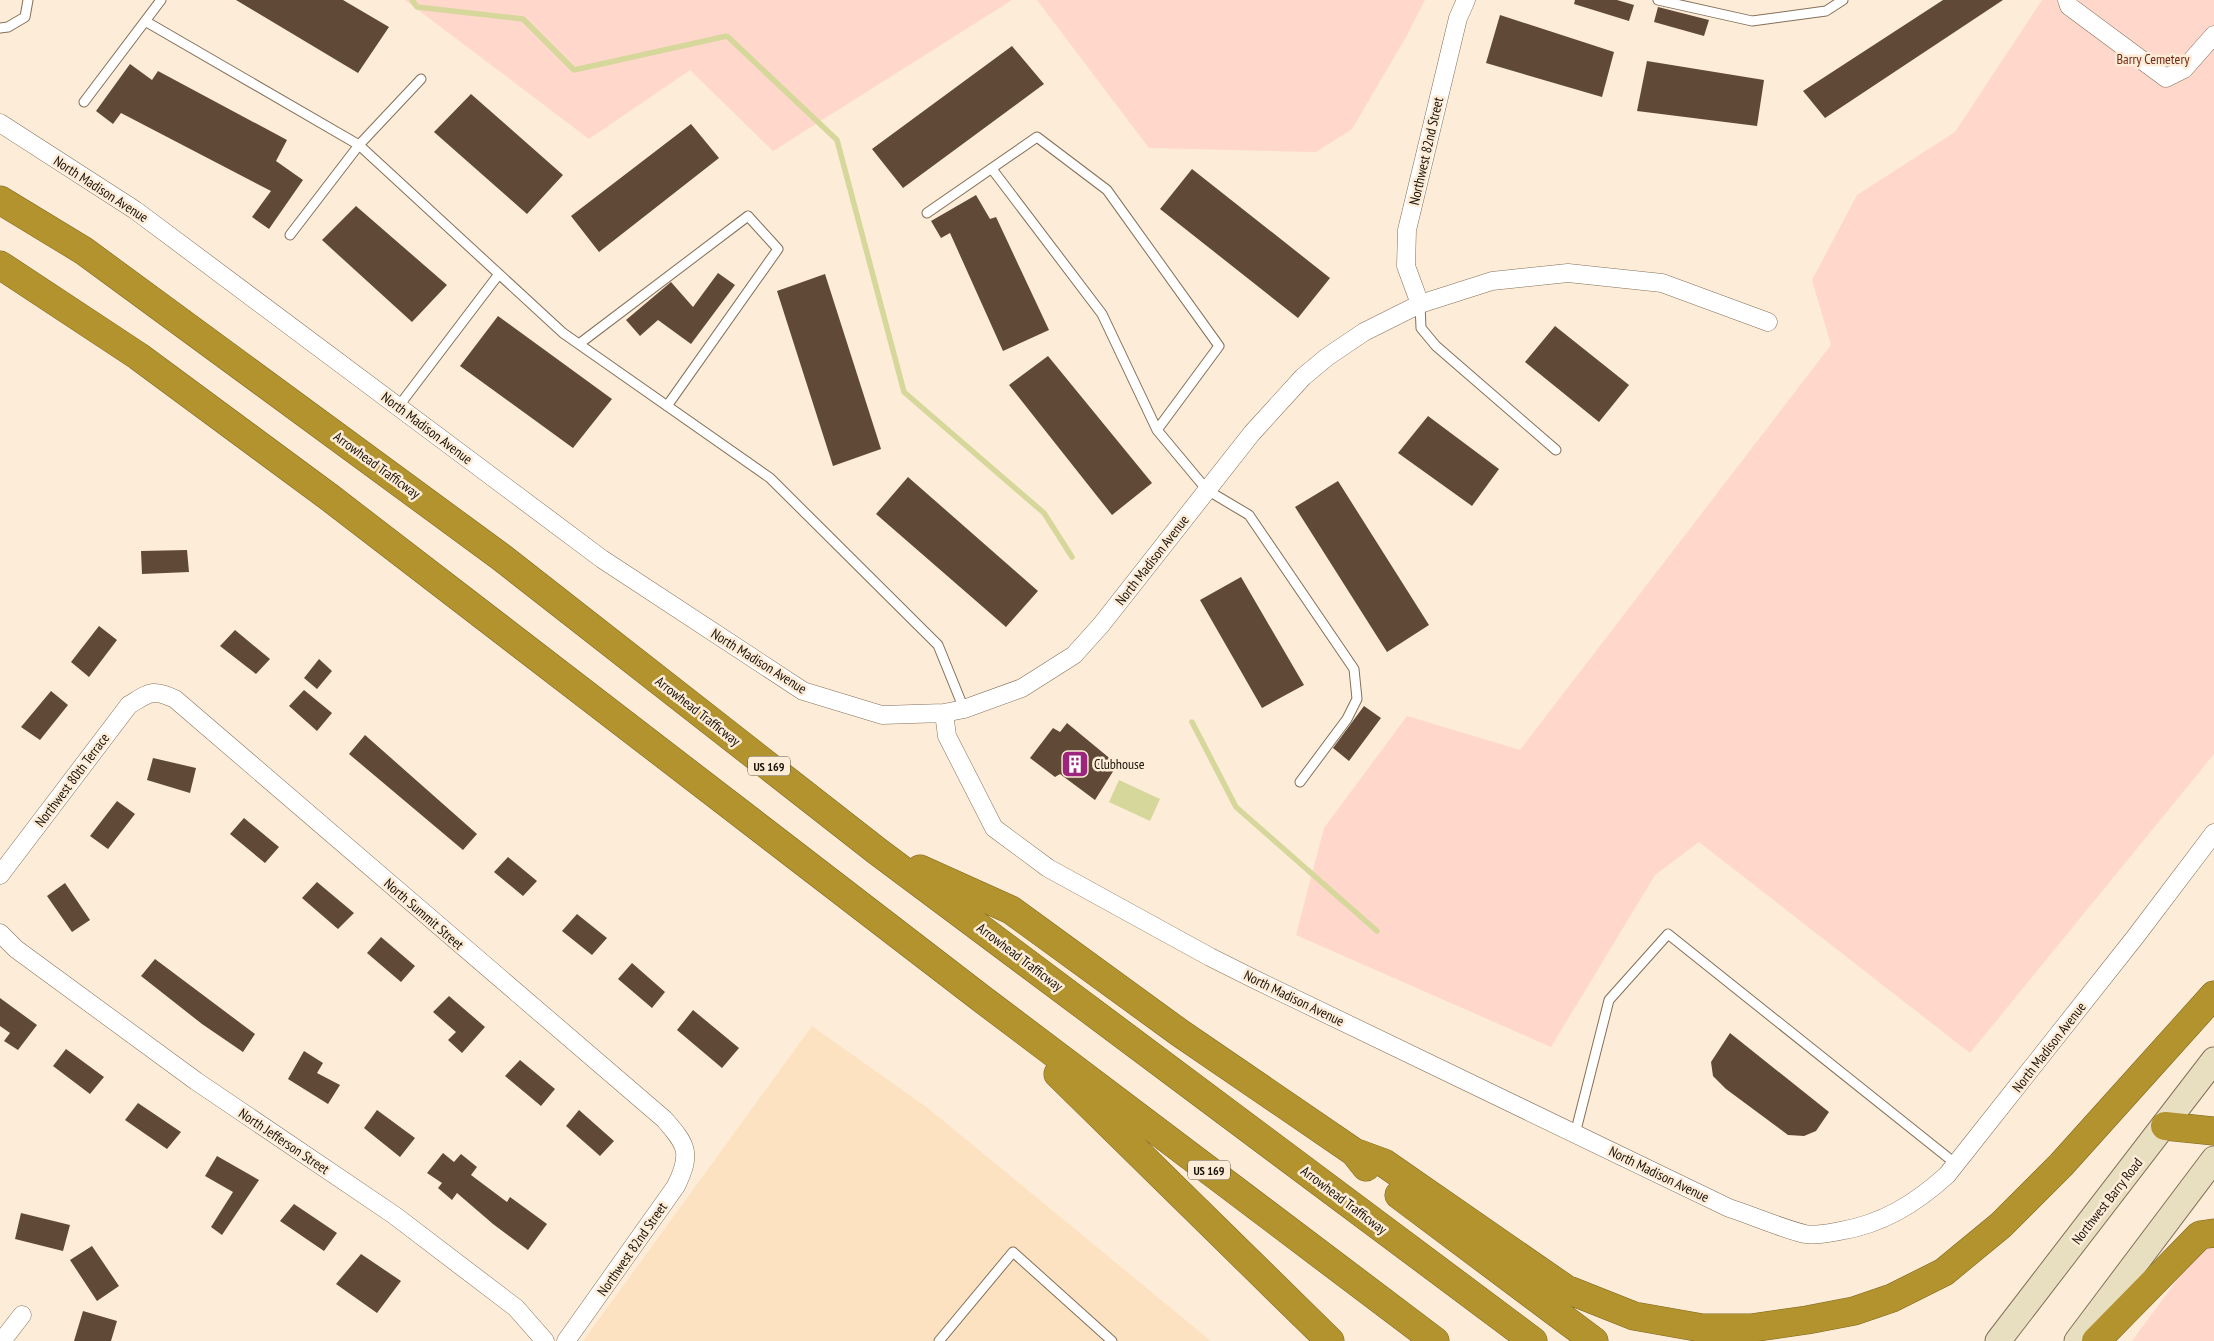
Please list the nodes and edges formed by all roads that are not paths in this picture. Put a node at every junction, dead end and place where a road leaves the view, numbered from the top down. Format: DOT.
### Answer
graph roads {
  1 [pos="28,0"];
  2 [pos="161,0"];
  3 [pos="1466,0"];
  4 [pos="1658,0"];
  5 [pos="1843,0"];
  6 [pos="2067,0"];
  7 [pos="145,21"];
  8 [pos="0,28"];
  9 [pos="2214,36"];
  10 [pos="421,79"];
  11 [pos="84,102"];
  12 [pos="0,123"];
  13 [pos="359,145"];
  14 [pos="992,169"];
  15 [pos="0,200"];
  16 [pos="927,213"];
  17 [pos="290,235"];
  18 [pos="0,264"];
  19 [pos="499,274"];
  20 [pos="1420,304"];
  21 [pos="1768,322"];
  22 [pos="579,344"];
  23 [pos="667,406"];
  24 [pos="398,407"];
  25 [pos="1157,430"];
  26 [pos="1556,450"];
  27 [pos="1207,490"];
  28 [pos="150,692"];
  29 [pos="964,709"];
  30 [pos="944,713"];
  31 [pos="1300,782"];
  32 [pos="2214,833"];
  33 [pos="877,851"];
  34 [pos="0,875"];
  35 [pos="0,933"];
  36 [pos="2214,995"];
  37 [pos="982,999"];
  38 [pos="2214,1060"];
  39 [pos="2165,1126"];
  40 [pos="2214,1131"];
  41 [pos="1575,1134"];
  42 [pos="686,1152"];
  43 [pos="1354,1152"];
  44 [pos="2214,1159"];
  45 [pos="1956,1164"];
  46 [pos="2214,1233"];
  47 [pos="22,1315"];
  48 [pos="2,1341"];
  49 [pos="545,1341"];
  50 [pos="566,1341"];
  51 [pos="939,1341"];
  52 [pos="1112,1341"];
  53 [pos="1330,1341"];
  54 [pos="1435,1341"];
  55 [pos="1533,1341"];
  56 [pos="1594,1341"];
  57 [pos="1998,1341"];
  58 [pos="2077,1341"];
  59 [pos="2096,1341"];
  1 -- 8 [label="lane"];
  2 -- 7 [label="lane"];
  3 -- 20 [label="street, Northwest 82nd Street"];
  4 -- 5 [label="lane"];
  6 -- 9 [label="street"];
  7 -- 11 [label="lane"];
  7 -- 13 [label="lane"];
  10 -- 13 [label="lane"];
  12 -- 24 [label="street, North Madison Avenue"];
  13 -- 17 [label="lane"];
  13 -- 19 [label="lane"];
  14 -- 16 [label="lane"];
  14 -- 25 [label="lane"];
  14 -- 25 [label="lane"];
  15 -- 33 [label="highway, Arrowhead Trafficway / US 169"];
  18 -- 37 [label="highway, US 169"];
  19 -- 22 [label="lane"];
  19 -- 24 [label="lane"];
  20 -- 21 [label="street, North Madison Avenue"];
  20 -- 26 [label="lane"];
  20 -- 27 [label="street, North Madison Avenue"];
  22 -- 23 [label="lane"];
  22 -- 23 [label="lane"];
  23 -- 29 [label="lane"];
  24 -- 30 [label="street, North Madison Avenue"];
  25 -- 27 [label="lane"];
  27 -- 29 [label="street, North Madison Avenue"];
  27 -- 31 [label="lane"];
  28 -- 34 [label="street, Northwest 80th Terrace"];
  28 -- 42 [label="street, North Summit Street"];
  29 -- 30 [label="street, North Madison Avenue"];
  30 -- 41 [label="street, North Madison Avenue"];
  32 -- 45 [label="street, North Madison Avenue"];
  33 -- 43 [label="highway"];
  33 -- 55 [label="highway, Arrowhead Trafficway / US 169"];
  35 -- 49 [label="street, North Jefferson Street"];
  36 -- 43 [label="highway"];
  37 -- 53 [label="highway"];
  37 -- 54 [label="highway, US 169"];
  38 -- 39 [label="main road, Northwest Barry Road"];
  39 -- 40 [label="highway"];
  39 -- 57 [label="main road, Northwest Barry Road"];
  41 -- 45 [label="street, North Madison Avenue"];
  41 -- 45 [label="lane"];
  42 -- 50 [label="street, Northwest 82nd Street"];
  43 -- 56 [label="highway"];
  44 -- 58 [label="main road"];
  46 -- 59 [label="highway"];
  47 -- 48 [label="street"];
  51 -- 52 [label="lane"];
}
